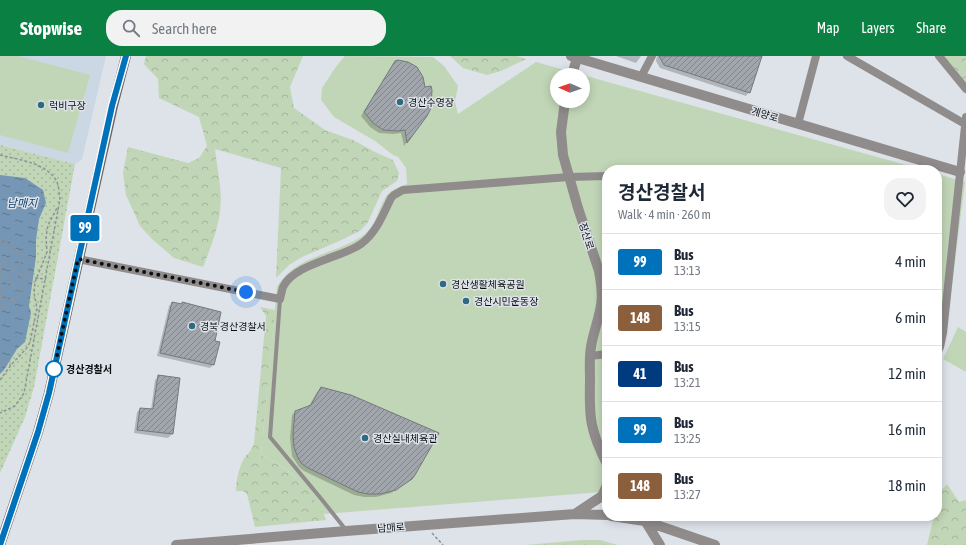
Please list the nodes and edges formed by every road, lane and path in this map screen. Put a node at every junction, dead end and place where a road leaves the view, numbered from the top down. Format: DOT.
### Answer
graph roads {
  1 [pos="126,56"];
  2 [pos="652,56"];
  3 [pos="816,56"];
  4 [pos="847,56"];
  5 [pos="938,56"];
  6 [pos="575,57"];
  7 [pos="573,68"];
  8 [pos="641,77"];
  9 [pos="966,89"];
  10 [pos="564,108"];
  11 [pos="966,120"];
  12 [pos="798,124"];
  13 [pos="0,155"];
  14 [pos="936,165"];
  15 [pos="942,167"];
  16 [pos="960,172"];
  17 [pos="602,176"];
  18 [pos="569,177"];
  19 [pos="59,206"];
  20 [pos="0,240"];
  21 [pos="4,241"];
  22 [pos="17,250"];
  23 [pos="5,252"];
  24 [pos="78,259"];
  25 [pos="23,261"];
  26 [pos="0,263"];
  27 [pos="5,264"];
  28 [pos="0,268"];
  29 [pos="14,269"];
  30 [pos="0,275"];
  31 [pos="3,275"];
  32 [pos="11,276"];
  33 [pos="27,277"];
  34 [pos="35,278"];
  35 [pos="0,279"];
  36 [pos="46,279"];
  37 [pos="13,284"];
  38 [pos="1,286"];
  39 [pos="20,294"];
  40 [pos="1,296"];
  41 [pos="280,299"];
  42 [pos="0,301"];
  43 [pos="14,302"];
  44 [pos="0,309"];
  45 [pos="942,337"];
  46 [pos="602,355"];
  47 [pos="590,356"];
  48 [pos="0,361"];
  49 [pos="10,365"];
  50 [pos="0,380"];
  51 [pos="0,413"];
  52 [pos="602,453"];
  53 [pos="602,496"];
  54 [pos="575,514"];
  55 [pos="602,515"];
  56 [pos="646,521"];
  57 [pos="652,521"];
  58 [pos="424,525"];
  59 [pos="346,531"];
  60 [pos="0,545"];
  61 [pos="176,545"];
  62 [pos="442,545"];
  63 [pos="660,545"];
  64 [pos="715,545"];
  1 -- 24 [label="main road"];
  2 -- 8 [label="street"];
  3 -- 12 [label="street"];
  4 -- 11 [label="street"];
  5 -- 9 [label="street"];
  6 -- 7 [label="street"];
  6 -- 8 [label="street, 계양로"];
  8 -- 12 [label="street, 계양로"];
  10 -- 18 [label="street, 장산로"];
  11 -- 16 [label="street"];
  12 -- 14 [label="street, 계양로"];
  13 -- 19 [label="path"];
  15 -- 16 [label="street, 계양로"];
  16 -- 45 [label="street"];
  17 -- 18 [label="street"];
  18 -- 41 [label="street"];
  18 -- 47 [label="street, 장산로"];
  19 -- 34 [label="path"];
  19 -- 36 [label="path"];
  20 -- 21 [label="path"];
  21 -- 22 [label="path"];
  21 -- 23 [label="path"];
  22 -- 23 [label="path"];
  22 -- 25 [label="path"];
  23 -- 27 [label="path"];
  24 -- 41 [label="street"];
  24 -- 60 [label="main road"];
  25 -- 29 [label="path"];
  25 -- 33 [label="path"];
  26 -- 27 [label="path"];
  27 -- 29 [label="path"];
  28 -- 31 [label="path"];
  29 -- 32 [label="path"];
  30 -- 31 [label="path"];
  31 -- 32 [label="path"];
  31 -- 35 [label="path"];
  32 -- 33 [label="path"];
  32 -- 37 [label="path"];
  33 -- 34 [label="path"];
  33 -- 39 [label="path"];
  34 -- 36 [label="path"];
  34 -- 49 [label="path"];
  36 -- 51 [label="path"];
  37 -- 38 [label="path"];
  37 -- 39 [label="path"];
  38 -- 40 [label="path"];
  39 -- 43 [label="path"];
  40 -- 42 [label="path"];
  40 -- 43 [label="path"];
  41 -- 59 [label="lane"];
  43 -- 44 [label="path"];
  46 -- 47 [label="street"];
  47 -- 52 [label="street, 장산로"];
  48 -- 49 [label="path"];
  49 -- 50 [label="path"];
  53 -- 54 [label="street"];
  54 -- 55 [label="street, 남매로"];
  54 -- 58 [label="street, 남매로"];
  56 -- 63 [label="street"];
  57 -- 64 [label="street"];
  58 -- 59 [label="street, 남매로"];
  58 -- 62 [label="path"];
  59 -- 61 [label="street, 남매로"];
}
